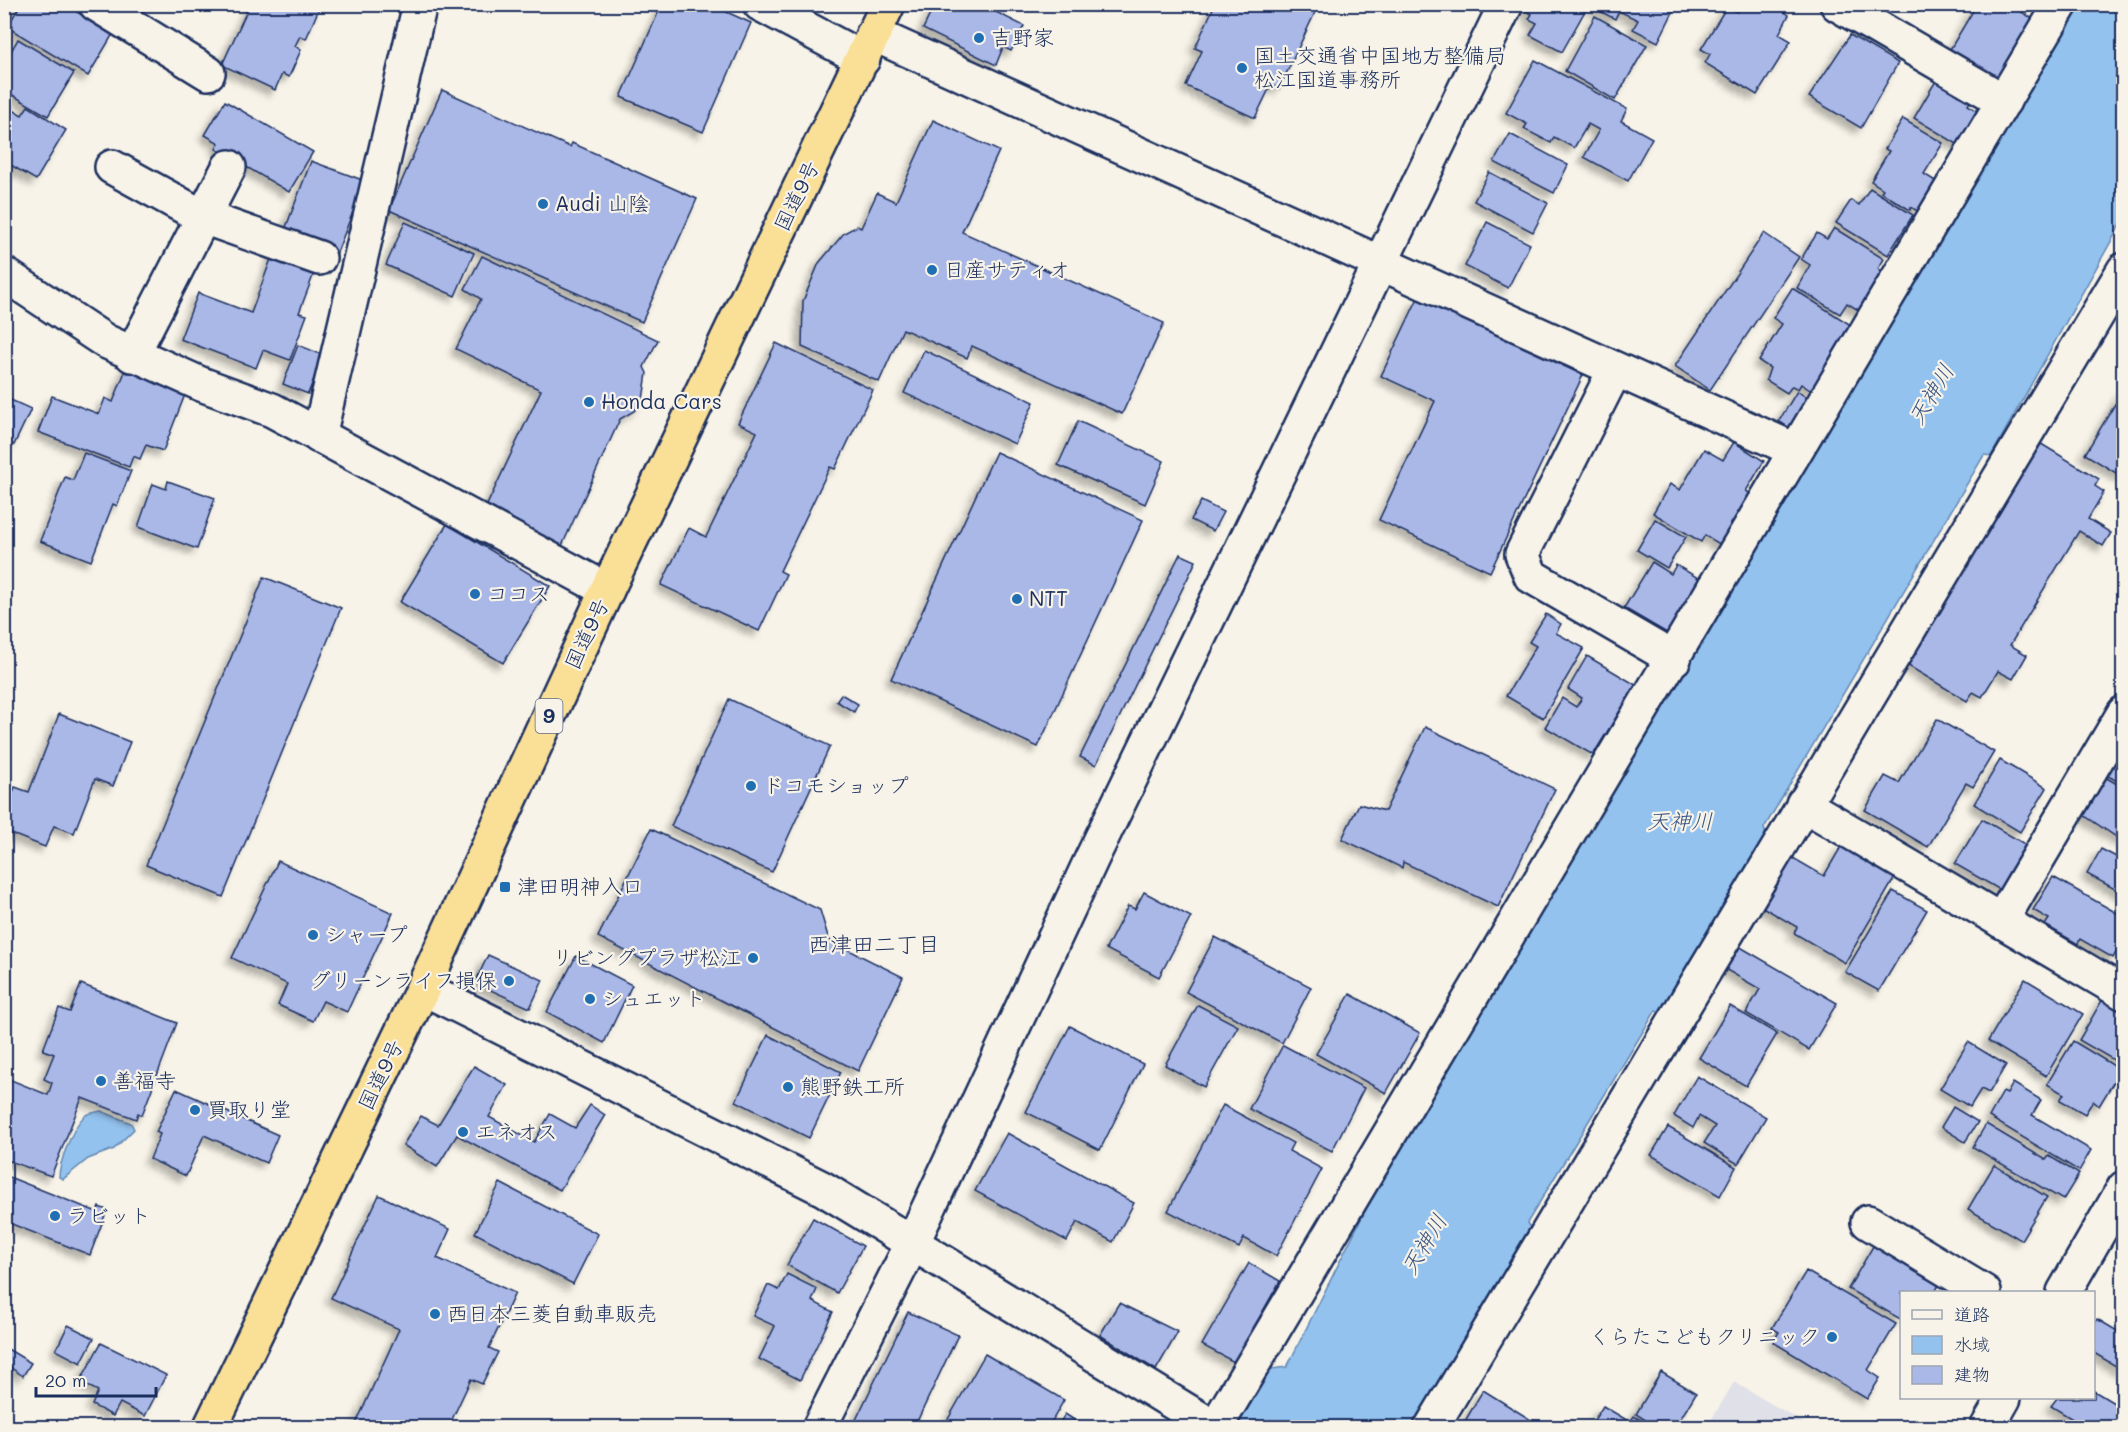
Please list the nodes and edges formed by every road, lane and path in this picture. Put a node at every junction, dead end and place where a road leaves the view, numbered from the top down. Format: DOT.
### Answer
graph roads {
  1 [pos="96,4"];
  2 [pos="420,4"];
  3 [pos="760,4"];
  4 [pos="888,4"];
  5 [pos="1506,4"];
  6 [pos="1837,4"];
  7 [pos="2061,4"];
  8 [pos="868,47"];
  9 [pos="208,73"];
  10 [pos="2004,101"];
  11 [pos="112,167"];
  12 [pos="229,167"];
  13 [pos="203,217"];
  14 [pos="319,258"];
  15 [pos="1379,262"];
  16 [pos="2124,270"];
  17 [pos="4,274"];
  18 [pos="132,355"];
  19 [pos="1615,370"];
  20 [pos="319,436"];
  21 [pos="1795,450"];
  22 [pos="608,590"];
  23 [pos="1674,658"];
  24 [pos="2124,713"];
  25 [pos="1803,804"];
  26 [pos="2001,921"];
  27 [pos="423,988"];
  28 [pos="2124,993"];
  29 [pos="2124,1188"];
  30 [pos="1868,1222"];
  31 [pos="912,1244"];
  32 [pos="1981,1291"];
  33 [pos="2065,1291"];
  34 [pos="2003,1399"];
  35 [pos="210,1428"];
  36 [pos="819,1428"];
  37 [pos="1215,1428"];
  38 [pos="1431,1428"];
  39 [pos="1987,1428"];
  1 -- 9 [label="street"];
  2 -- 20 [label="street"];
  3 -- 8 [label="street"];
  4 -- 8 [label="highway, 国道9号 / 9"];
  5 -- 15 [label="street"];
  6 -- 10 [label="street"];
  7 -- 10 [label="street"];
  8 -- 15 [label="street"];
  8 -- 22 [label="highway, 国道9号 / 9"];
  10 -- 21 [label="street"];
  11 -- 13 [label="street"];
  12 -- 13 [label="street"];
  13 -- 14 [label="street"];
  13 -- 18 [label="street"];
  15 -- 19 [label="street"];
  15 -- 31 [label="street"];
  16 -- 25 [label="street"];
  17 -- 18 [label="street"];
  18 -- 20 [label="street"];
  19 -- 21 [label="street"];
  19 -- 23 [label="street"];
  20 -- 22 [label="street"];
  21 -- 23 [label="street"];
  22 -- 27 [label="highway, 国道9号 / 9"];
  23 -- 37 [label="street"];
  24 -- 26 [label="street"];
  25 -- 26 [label="street"];
  25 -- 38 [label="street"];
  26 -- 28 [label="street"];
  27 -- 31 [label="street"];
  27 -- 35 [label="highway, 国道9号 / 9"];
  29 -- 33 [label="street"];
  30 -- 32 [label="street"];
  31 -- 36 [label="street"];
  31 -- 37 [label="street"];
  34 -- 39 [label="street"];
}
